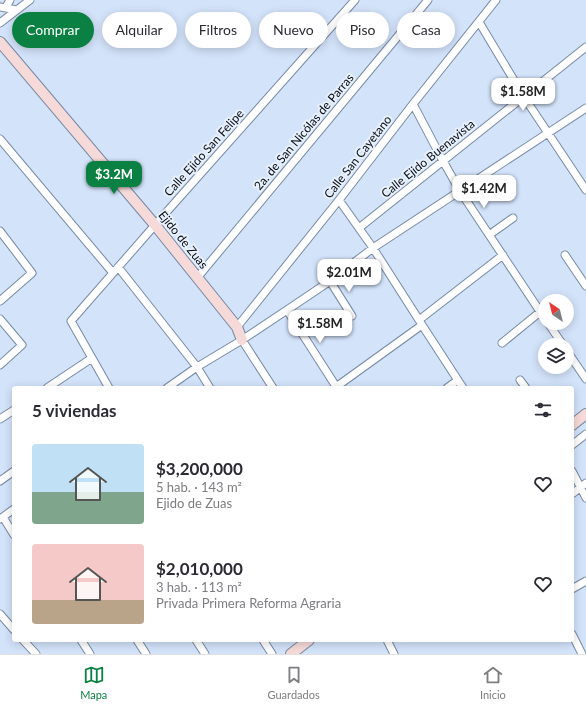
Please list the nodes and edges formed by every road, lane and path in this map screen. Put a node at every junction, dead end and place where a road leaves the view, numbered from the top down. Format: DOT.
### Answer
graph roads {
  1 [pos="10,0"];
  2 [pos="30,0"];
  3 [pos="355,0"];
  4 [pos="428,0"];
  5 [pos="496,0"];
  6 [pos="3,7"];
  7 [pos="17,10"];
  8 [pos="479,22"];
  9 [pos="0,23"];
  10 [pos="0,42"];
  11 [pos="586,47"];
  12 [pos="524,96"];
  13 [pos="413,104"];
  14 [pos="586,108"];
  15 [pos="548,134"];
  16 [pos="0,139"];
  17 [pos="443,161"];
  18 [pos="586,190"];
  19 [pos="460,191"];
  20 [pos="339,200"];
  21 [pos="513,218"];
  22 [pos="155,225"];
  23 [pos="359,228"];
  24 [pos="0,232"];
  25 [pos="489,235"];
  26 [pos="373,248"];
  27 [pos="502,255"];
  28 [pos="565,255"];
  29 [pos="118,267"];
  30 [pos="113,273"];
  31 [pos="197,278"];
  32 [pos="330,281"];
  33 [pos="586,286"];
  34 [pos="0,301"];
  35 [pos="538,309"];
  36 [pos="286,310"];
  37 [pos="538,314"];
  38 [pos="352,316"];
  39 [pos="0,319"];
  40 [pos="420,322"];
  41 [pos="237,327"];
  42 [pos="242,340"];
  43 [pos="502,343"];
  44 [pos="92,358"];
  45 [pos="574,361"];
  46 [pos="0,365"];
  47 [pos="197,367"];
  48 [pos="586,379"];
  49 [pos="458,380"];
  50 [pos="520,380"];
  51 [pos="50,386"];
  52 [pos="108,386"];
  53 [pos="170,386"];
  54 [pos="209,386"];
  55 [pos="272,386"];
  56 [pos="336,386"];
  57 [pos="338,386"];
  58 [pos="450,386"];
  59 [pos="462,386"];
  60 [pos="524,386"];
  61 [pos="12,411"];
  62 [pos="586,414"];
  63 [pos="0,419"];
  64 [pos="574,423"];
  65 [pos="586,434"];
  66 [pos="574,443"];
  67 [pos="12,472"];
  68 [pos="574,474"];
  69 [pos="0,481"];
  70 [pos="583,485"];
  71 [pos="574,492"];
  72 [pos="586,498"];
  73 [pos="12,510"];
  74 [pos="2,518"];
  75 [pos="12,532"];
  76 [pos="586,581"];
  77 [pos="574,589"];
  78 [pos="0,614"];
  79 [pos="12,628"];
  80 [pos="574,638"];
  81 [pos="25,642"];
  82 [pos="82,642"];
  83 [pos="138,642"];
  84 [pos="197,642"];
  85 [pos="264,642"];
  86 [pos="306,642"];
  87 [pos="388,642"];
  88 [pos="36,654"];
  89 [pos="90,654"];
  90 [pos="146,654"];
  91 [pos="205,654"];
  92 [pos="272,654"];
  93 [pos="291,654"];
  94 [pos="394,654"];
  95 [pos="582,654"];
  1 -- 6 [label="street"];
  2 -- 7 [label="street"];
  3 -- 22 [label="street, Calle Ejido San Felipe"];
  4 -- 31 [label="street, 2a. de San Nicólas de Parras"];
  5 -- 8 [label="street, Calle San Cayetano"];
  6 -- 7 [label="street"];
  7 -- 9 [label="street"];
  8 -- 12 [label="street"];
  8 -- 13 [label="street, Calle San Cayetano"];
  10 -- 22 [label="street, Ejido de Zuas"];
  11 -- 12 [label="street, Calle Ejido Buenavista"];
  12 -- 15 [label="street"];
  12 -- 17 [label="street, Calle Ejido Buenavista"];
  13 -- 17 [label="street"];
  13 -- 20 [label="street, Calle San Cayetano"];
  14 -- 15 [label="street"];
  15 -- 18 [label="street"];
  15 -- 19 [label="street"];
  16 -- 30 [label="street"];
  17 -- 19 [label="street"];
  17 -- 23 [label="street, Calle Ejido Buenavista"];
  19 -- 25 [label="street"];
  19 -- 26 [label="street"];
  20 -- 23 [label="street"];
  20 -- 41 [label="street, Calle San Cayetano"];
  21 -- 25 [label="street"];
  22 -- 29 [label="street, Calle Ejido San Felipe"];
  22 -- 31 [label="street, Ejido de Zuas"];
  23 -- 26 [label="street"];
  24 -- 34 [label="street"];
  25 -- 27 [label="street"];
  26 -- 32 [label="street"];
  26 -- 40 [label="street"];
  27 -- 35 [label="street"];
  27 -- 40 [label="street"];
  28 -- 33 [label="street"];
  29 -- 30 [label="street, Calle Ejido San Felipe"];
  29 -- 47 [label="street"];
  30 -- 44 [label="street, Calle Ejido San Felipe"];
  31 -- 41 [label="street, Ejido de Zuas"];
  32 -- 36 [label="street"];
  32 -- 38 [label="street"];
  36 -- 42 [label="street"];
  36 -- 56 [label="street"];
  37 -- 43 [label="street"];
  39 -- 46 [label="street"];
  40 -- 49 [label="street"];
  40 -- 57 [label="street"];
  41 -- 42 [label="street, Ejido de Zuas"];
  42 -- 47 [label="street"];
  42 -- 55 [label="street, Ejido de Zuas"];
  44 -- 51 [label="street"];
  44 -- 52 [label="street"];
  45 -- 48 [label="street"];
  47 -- 53 [label="street"];
  47 -- 54 [label="street"];
  49 -- 58 [label="street"];
  49 -- 59 [label="street"];
  50 -- 60 [label="street"];
  61 -- 63 [label="street"];
  62 -- 64 [label="street"];
  65 -- 66 [label="street"];
  67 -- 69 [label="street"];
  68 -- 70 [label="street"];
  70 -- 71 [label="street"];
  70 -- 72 [label="street"];
  73 -- 74 [label="street"];
  74 -- 75 [label="street"];
  76 -- 77 [label="street"];
  78 -- 79 [label="street"];
  80 -- 95 [label="street"];
  81 -- 88 [label="street"];
  82 -- 89 [label="street"];
  83 -- 90 [label="street"];
  84 -- 91 [label="street"];
  85 -- 92 [label="street"];
  86 -- 93 [label="street"];
  87 -- 94 [label="street"];
}
